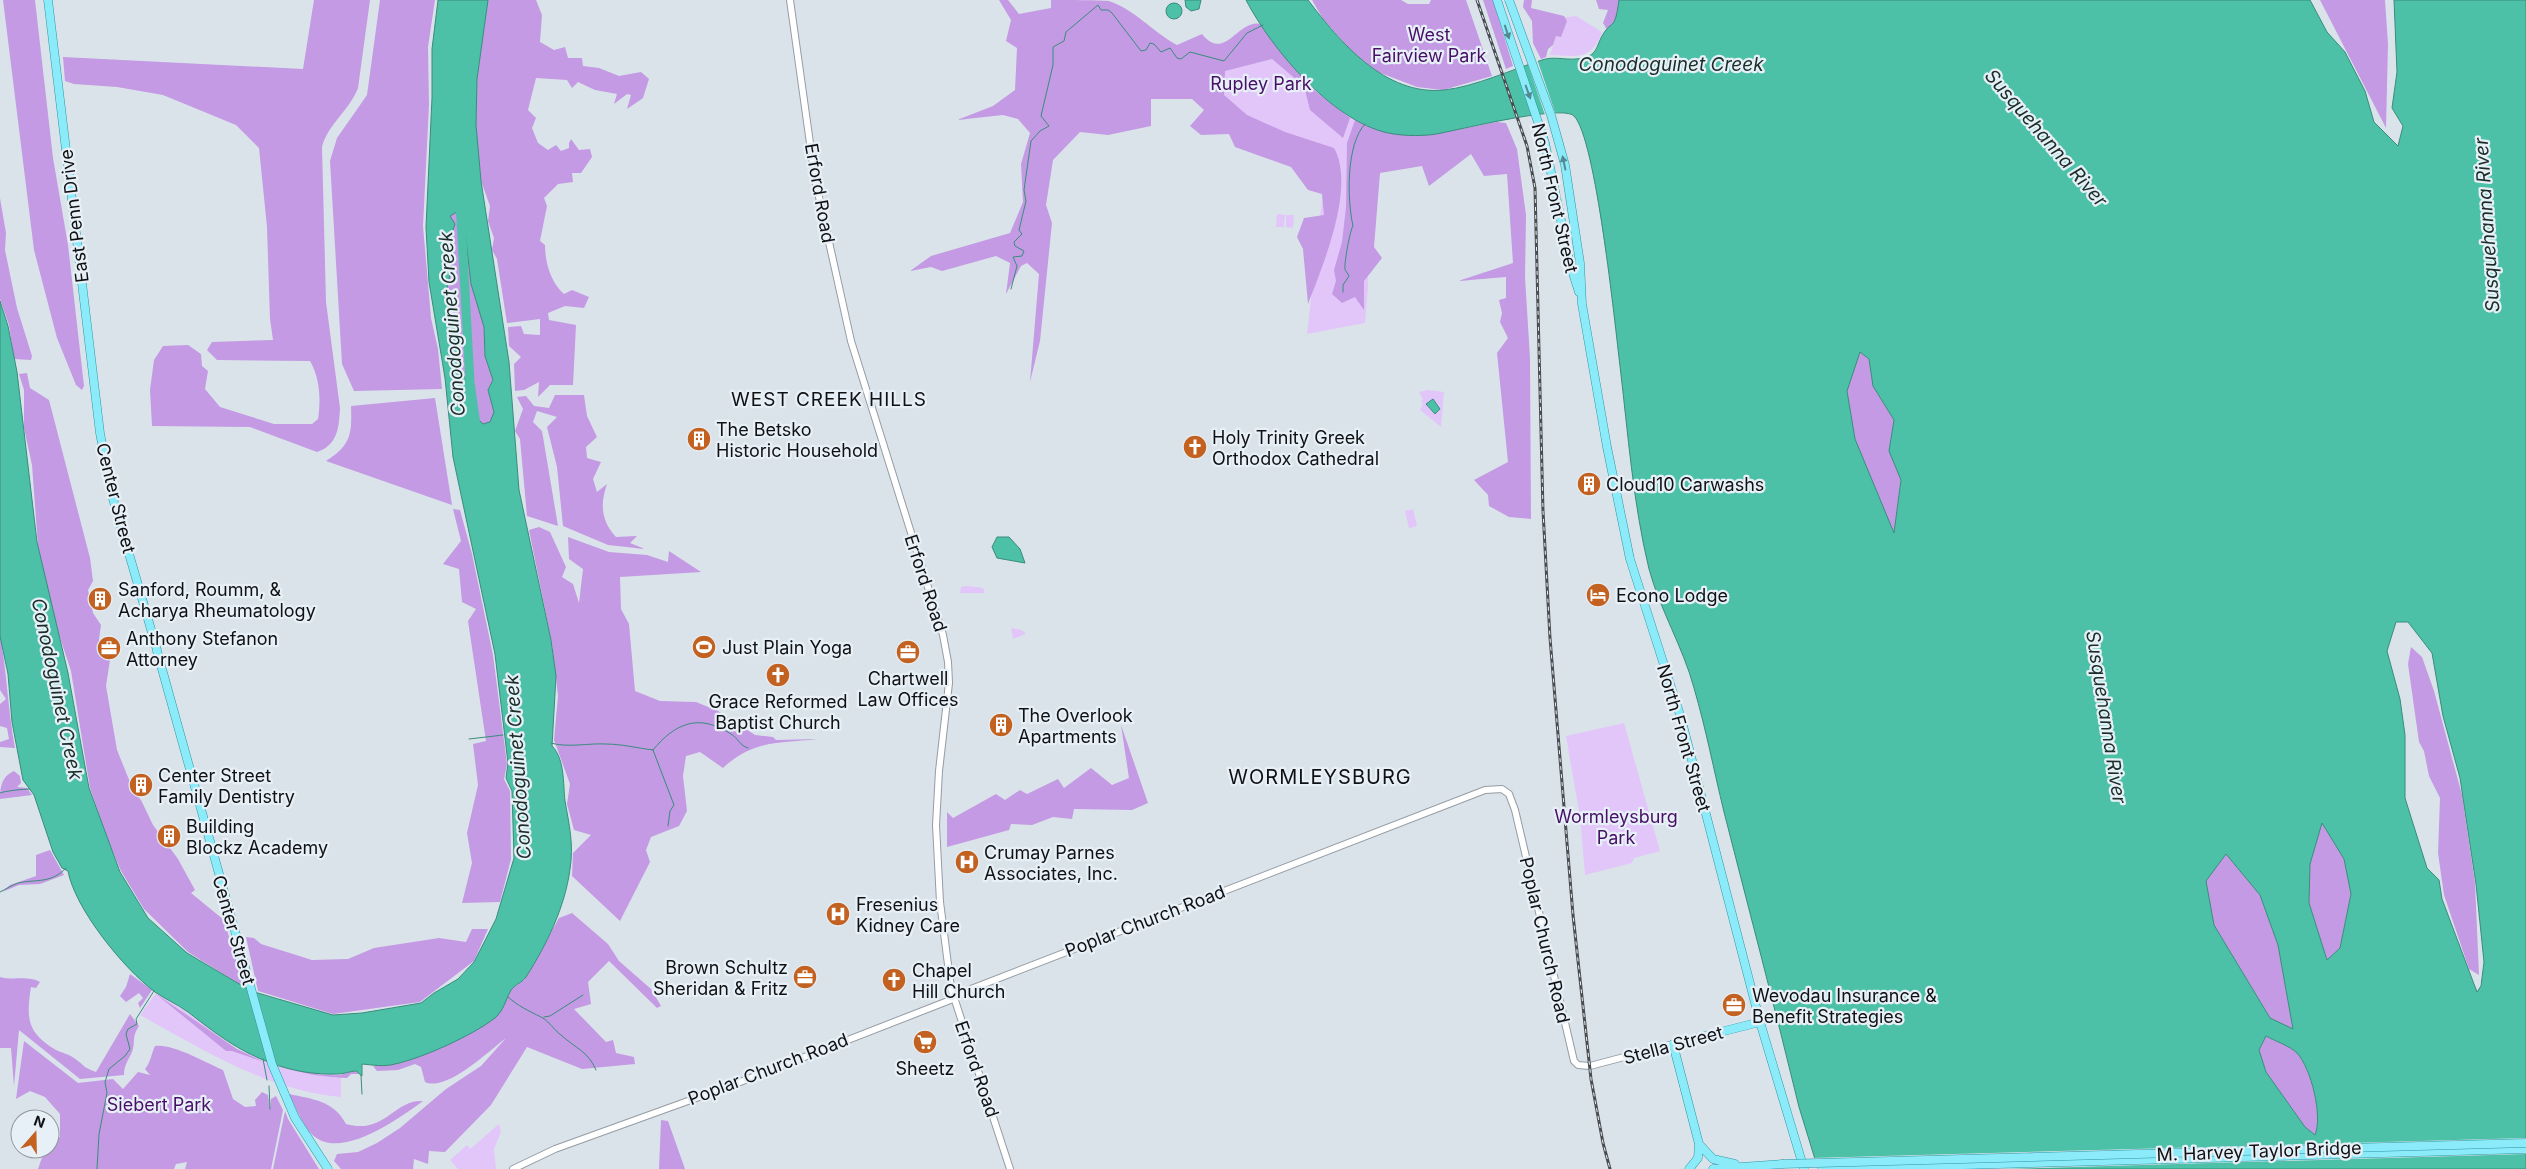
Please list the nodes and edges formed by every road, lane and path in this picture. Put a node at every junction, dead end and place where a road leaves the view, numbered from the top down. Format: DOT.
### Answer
graph roads {
  1 [pos="48,0"];
  2 [pos="790,0"];
  3 [pos="1497,0"];
  4 [pos="1509,0"];
  5 [pos="1582,304"];
  6 [pos="100,433"];
  7 [pos="953,999"];
  8 [pos="1760,1022"];
  9 [pos="1673,1044"];
  10 [pos="1586,1066"];
  11 [pos="2526,1143"];
  12 [pos="1699,1144"];
  13 [pos="2526,1149"];
  14 [pos="1744,1166"];
  15 [pos="328,1169"];
  16 [pos="513,1169"];
  17 [pos="1010,1169"];
  18 [pos="1689,1169"];
  19 [pos="1713,1169"];
  20 [pos="1804,1169"];
  21 [pos="1822,1169"];
  1 -- 6 [label="main road, East Penn Drive"];
  2 -- 7 [label="street, Erford Road"];
  3 -- 5 [label="main road, North Front Street, one-way"];
  5 -- 4 [label="main road, North Front Street, one-way"];
  5 -- 8 [label="main road, North Front Street"];
  6 -- 15 [label="main road, Center Street"];
  7 -- 10 [label="street, Poplar Church Road"];
  7 -- 16 [label="street, Poplar Church Road"];
  7 -- 17 [label="street, Erford Road"];
  8 -- 9 [label="main road, Stella Street"];
  8 -- 20 [label="main road, North Front Street"];
  9 -- 10 [label="street, Stella Street"];
  9 -- 12 [label="main road"];
  11 -- 14 [label="main road, M. Harvey Taylor Bridge, bridge"];
  12 -- 14 [label="main road"];
  12 -- 18 [label="main road"];
  13 -- 21 [label="main road, M. Harvey Taylor Bridge"];
  14 -- 19 [label="main road"];
}
